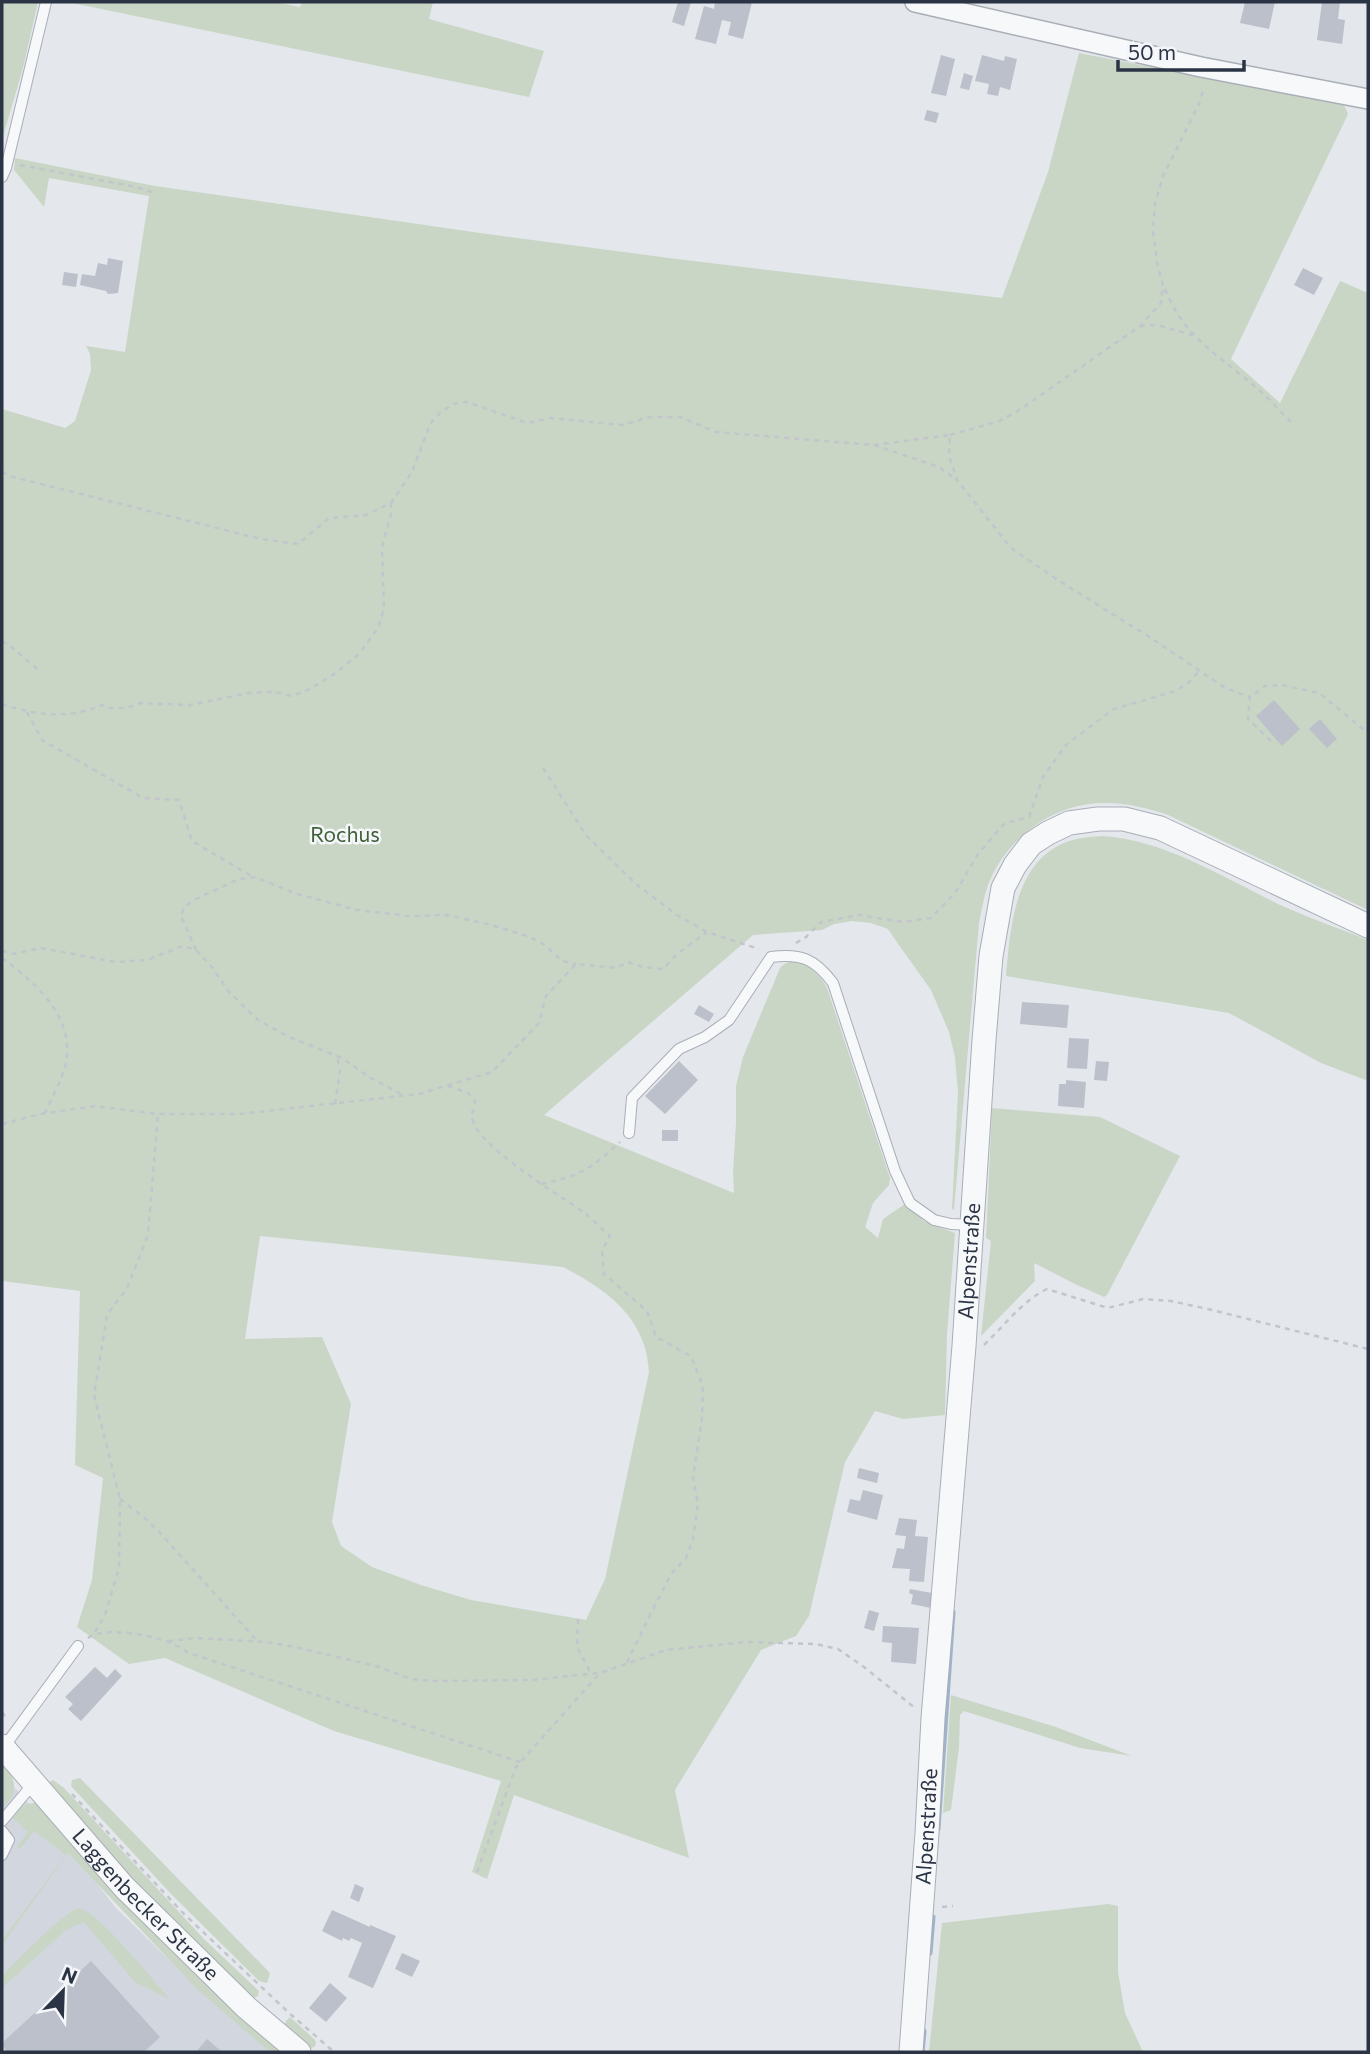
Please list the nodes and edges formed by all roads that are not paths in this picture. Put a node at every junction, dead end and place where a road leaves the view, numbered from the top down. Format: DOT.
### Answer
graph roads {
  1 [pos="46,2"];
  2 [pos="915,2"];
  3 [pos="1368,99"];
  4 [pos="2,177"];
  5 [pos="1368,926"];
  6 [pos="629,1133"];
  7 [pos="971,1225"];
  8 [pos="78,1646"];
  9 [pos="6,1742"];
  10 [pos="33,1783"];
  11 [pos="2,1821"];
  12 [pos="2,1831"];
  13 [pos="2,1855"];
  14 [pos="299,2052"];
  15 [pos="911,2052"];
  1 -- 4 [label="lane"];
  2 -- 3 [label="street"];
  5 -- 7 [label="street, Alpenstraße"];
  6 -- 7 [label="lane"];
  7 -- 15 [label="street, Alpenstraße"];
  8 -- 9 [label="lane"];
  9 -- 10 [label="street, Laggenbecker Straße"];
  10 -- 11 [label="lane"];
  10 -- 14 [label="street, Laggenbecker Straße"];
  12 -- 13 [label="lane"];
}
